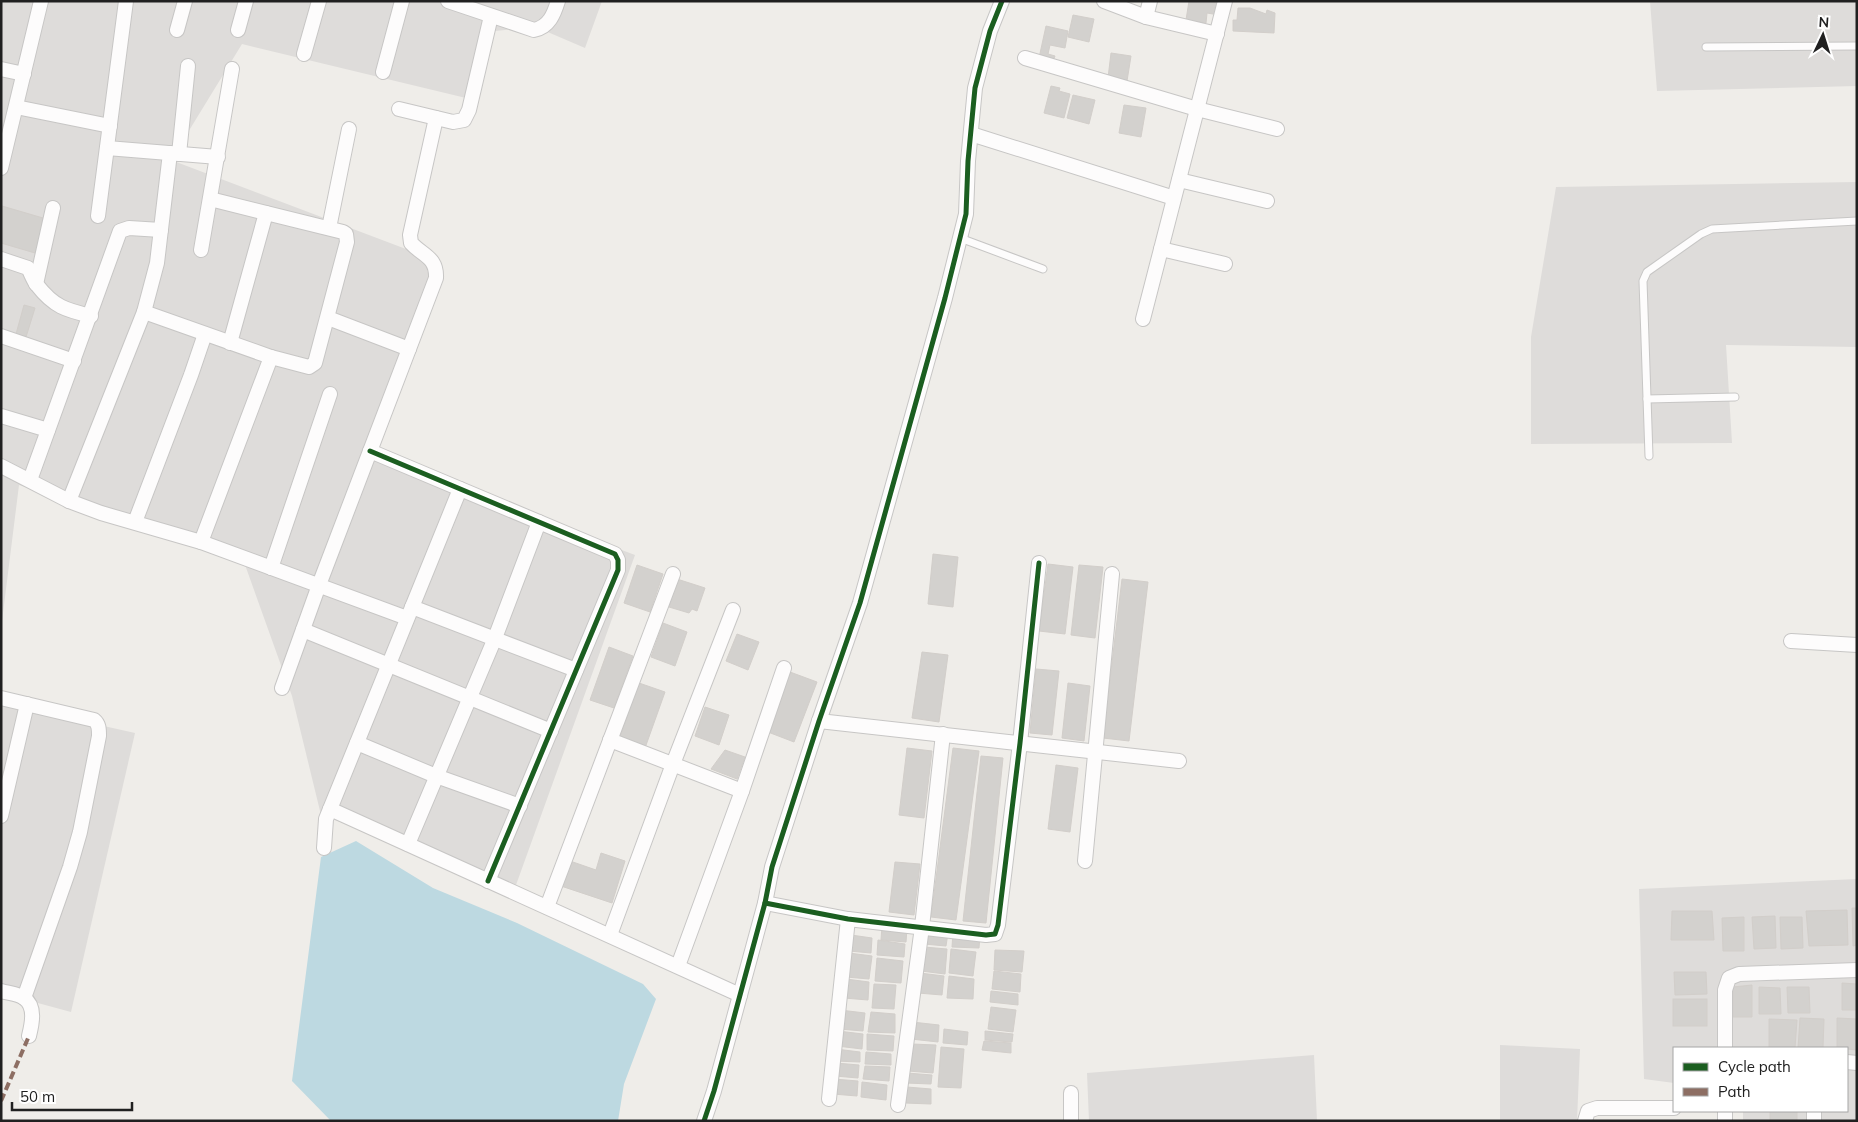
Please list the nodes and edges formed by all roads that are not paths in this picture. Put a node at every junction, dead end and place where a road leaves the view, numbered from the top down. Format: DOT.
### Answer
graph roads {
  1 [pos="41,1"];
  2 [pos="126,1"];
  3 [pos="185,1"];
  4 [pos="246,1"];
  5 [pos="319,1"];
  6 [pos="402,1"];
  7 [pos="448,1"];
  8 [pos="558,1"];
  9 [pos="1002,1"];
  10 [pos="1104,1"];
  11 [pos="1150,1"];
  12 [pos="1225,1"];
  13 [pos="491,16"];
  14 [pos="1146,17"];
  15 [pos="177,30"];
  16 [pos="238,30"];
  17 [pos="1217,34"];
  18 [pos="1857,46"];
  19 [pos="1706,47"];
  20 [pos="304,54"];
  21 [pos="1025,58"];
  22 [pos="188,66"];
  23 [pos="1,69"];
  24 [pos="232,69"];
  25 [pos="383,72"];
  26 [pos="24,74"];
  27 [pos="16,106"];
  28 [pos="400,109"];
  29 [pos="1197,109"];
  30 [pos="436,118"];
  31 [pos="110,126"];
  32 [pos="349,129"];
  33 [pos="1277,129"];
  34 [pos="970,134"];
  35 [pos="107,148"];
  36 [pos="174,154"];
  37 [pos="218,158"];
  38 [pos="1,168"];
  39 [pos="1179,180"];
  40 [pos="1174,198"];
  41 [pos="210,199"];
  42 [pos="1267,201"];
  43 [pos="53,208"];
  44 [pos="266,213"];
  45 [pos="98,216"];
  46 [pos="1857,221"];
  47 [pos="329,228"];
  48 [pos="161,230"];
  49 [pos="960,238"];
  50 [pos="1161,248"];
  51 [pos="201,250"];
  52 [pos="1,259"];
  53 [pos="1225,264"];
  54 [pos="1043,269"];
  55 [pos="36,284"];
  56 [pos="144,312"];
  57 [pos="91,316"];
  58 [pos="328,318"];
  59 [pos="1143,319"];
  60 [pos="205,334"];
  61 [pos="1,336"];
  62 [pos="230,343"];
  63 [pos="409,349"];
  64 [pos="271,357"];
  65 [pos="74,361"];
  66 [pos="330,394"];
  67 [pos="1735,397"];
  68 [pos="1647,399"];
  69 [pos="1,416"];
  70 [pos="48,430"];
  71 [pos="370,452"];
  72 [pos="1649,456"];
  73 [pos="1,466"];
  74 [pos="30,480"];
  75 [pos="460,489"];
  76 [pos="69,501"];
  77 [pos="135,522"];
  78 [pos="539,522"];
  79 [pos="201,542"];
  80 [pos="1039,563"];
  81 [pos="271,568"];
  82 [pos="672,574"];
  83 [pos="1112,574"];
  84 [pos="319,585"];
  85 [pos="734,610"];
  86 [pos="410,612"];
  87 [pos="303,630"];
  88 [pos="495,638"];
  89 [pos="1791,641"];
  90 [pos="1857,645"];
  91 [pos="388,665"];
  92 [pos="784,668"];
  93 [pos="576,670"];
  94 [pos="282,688"];
  95 [pos="1,698"];
  96 [pos="469,698"];
  97 [pos="28,704"];
  98 [pos="819,721"];
  99 [pos="551,731"];
  100 [pos="943,734"];
  101 [pos="610,740"];
  102 [pos="357,743"];
  103 [pos="1020,743"];
  104 [pos="1097,752"];
  105 [pos="1179,761"];
  106 [pos="673,764"];
  107 [pos="436,776"];
  108 [pos="742,790"];
  109 [pos="520,806"];
  110 [pos="330,809"];
  111 [pos="1,816"];
  112 [pos="408,844"];
  113 [pos="324,848"];
  114 [pos="1085,861"];
  115 [pos="488,881"];
  116 [pos="765,903"];
  117 [pos="548,907"];
  118 [pos="848,918"];
  119 [pos="922,927"];
  120 [pos="610,935"];
  121 [pos="678,966"];
  122 [pos="1857,970"];
  123 [pos="1,991"];
  124 [pos="740,995"];
  125 [pos="24,998"];
  126 [pos="29,1036"];
  127 [pos="1725,1047"];
  128 [pos="1072,1093"];
  129 [pos="829,1100"];
  130 [pos="898,1105"];
  131 [pos="1673,1108"];
  132 [pos="704,1121"];
  133 [pos="1071,1121"];
  134 [pos="1585,1121"];
  1 -- 26 [label="street"];
  2 -- 31 [label="street"];
  3 -- 15 [label="street"];
  4 -- 16 [label="street"];
  5 -- 20 [label="street"];
  6 -- 25 [label="street"];
  7 -- 13 [label="street"];
  8 -- 13 [label="street"];
  9 -- 34 [label="street"];
  10 -- 14 [label="street"];
  11 -- 14 [label="street"];
  12 -- 17 [label="street"];
  13 -- 30 [label="street"];
  14 -- 17 [label="street"];
  17 -- 29 [label="street"];
  18 -- 19 [label="lane"];
  21 -- 29 [label="street"];
  22 -- 36 [label="street"];
  23 -- 26 [label="street"];
  24 -- 37 [label="street"];
  26 -- 27 [label="street"];
  27 -- 31 [label="street"];
  27 -- 38 [label="street"];
  28 -- 30 [label="street"];
  29 -- 33 [label="street"];
  29 -- 39 [label="street"];
  30 -- 63 [label="street"];
  31 -- 35 [label="street"];
  32 -- 47 [label="street"];
  34 -- 40 [label="street"];
  34 -- 49 [label="street"];
  35 -- 36 [label="street"];
  35 -- 45 [label="street"];
  36 -- 37 [label="street"];
  36 -- 48 [label="street"];
  37 -- 41 [label="street"];
  39 -- 40 [label="street"];
  39 -- 42 [label="street"];
  40 -- 50 [label="street"];
  41 -- 44 [label="street"];
  41 -- 51 [label="street"];
  43 -- 55 [label="street"];
  44 -- 47 [label="street"];
  44 -- 62 [label="street"];
  46 -- 68 [label="lane"];
  47 -- 58 [label="street"];
  48 -- 56 [label="street"];
  48 -- 57 [label="street"];
  49 -- 54 [label="lane"];
  49 -- 98 [label="street"];
  50 -- 53 [label="street"];
  50 -- 59 [label="street"];
  52 -- 55 [label="street"];
  55 -- 57 [label="street"];
  56 -- 60 [label="street"];
  56 -- 76 [label="street"];
  57 -- 65 [label="street"];
  58 -- 63 [label="street"];
  58 -- 64 [label="street"];
  60 -- 62 [label="street"];
  60 -- 77 [label="street"];
  61 -- 65 [label="street"];
  62 -- 64 [label="street"];
  63 -- 71 [label="street"];
  64 -- 79 [label="street"];
  65 -- 70 [label="street"];
  66 -- 81 [label="street"];
  67 -- 68 [label="lane"];
  68 -- 72 [label="lane"];
  69 -- 70 [label="street"];
  70 -- 74 [label="street"];
  71 -- 75 [label="street"];
  71 -- 84 [label="street"];
  73 -- 74 [label="street"];
  74 -- 76 [label="street"];
  75 -- 78 [label="street"];
  75 -- 86 [label="street"];
  76 -- 77 [label="street"];
  77 -- 79 [label="street"];
  78 -- 88 [label="street"];
  78 -- 93 [label="street"];
  79 -- 81 [label="street"];
  80 -- 103 [label="street"];
  81 -- 84 [label="street"];
  82 -- 101 [label="street"];
  83 -- 104 [label="street"];
  84 -- 86 [label="street"];
  84 -- 87 [label="street"];
  85 -- 106 [label="street"];
  86 -- 88 [label="street"];
  86 -- 91 [label="street"];
  87 -- 91 [label="street"];
  87 -- 94 [label="street"];
  88 -- 93 [label="street"];
  88 -- 96 [label="street"];
  89 -- 90 [label="street"];
  91 -- 96 [label="street"];
  91 -- 102 [label="street"];
  92 -- 108 [label="street"];
  93 -- 99 [label="street"];
  95 -- 97 [label="street"];
  96 -- 99 [label="street"];
  96 -- 107 [label="street"];
  97 -- 111 [label="street"];
  97 -- 125 [label="street"];
  98 -- 100 [label="street"];
  98 -- 116 [label="street"];
  99 -- 109 [label="street"];
  100 -- 103 [label="street"];
  100 -- 119 [label="street"];
  101 -- 106 [label="street"];
  101 -- 117 [label="street"];
  102 -- 107 [label="street"];
  102 -- 110 [label="street"];
  103 -- 104 [label="street"];
  103 -- 119 [label="street"];
  104 -- 105 [label="street"];
  104 -- 114 [label="street"];
  106 -- 108 [label="street"];
  106 -- 120 [label="street"];
  107 -- 109 [label="street"];
  107 -- 112 [label="street"];
  108 -- 121 [label="street"];
  109 -- 115 [label="street"];
  110 -- 112 [label="street"];
  110 -- 113 [label="street"];
  112 -- 115 [label="street"];
  115 -- 117 [label="street"];
  116 -- 118 [label="street"];
  116 -- 124 [label="street"];
  117 -- 120 [label="street"];
  118 -- 119 [label="street"];
  118 -- 129 [label="street"];
  119 -- 130 [label="street"];
  120 -- 121 [label="street"];
  121 -- 124 [label="street"];
  122 -- 127 [label="street"];
  123 -- 125 [label="street"];
  124 -- 132 [label="street"];
  125 -- 126 [label="street"];
  128 -- 133 [label="street"];
  131 -- 134 [label="street"];
}
